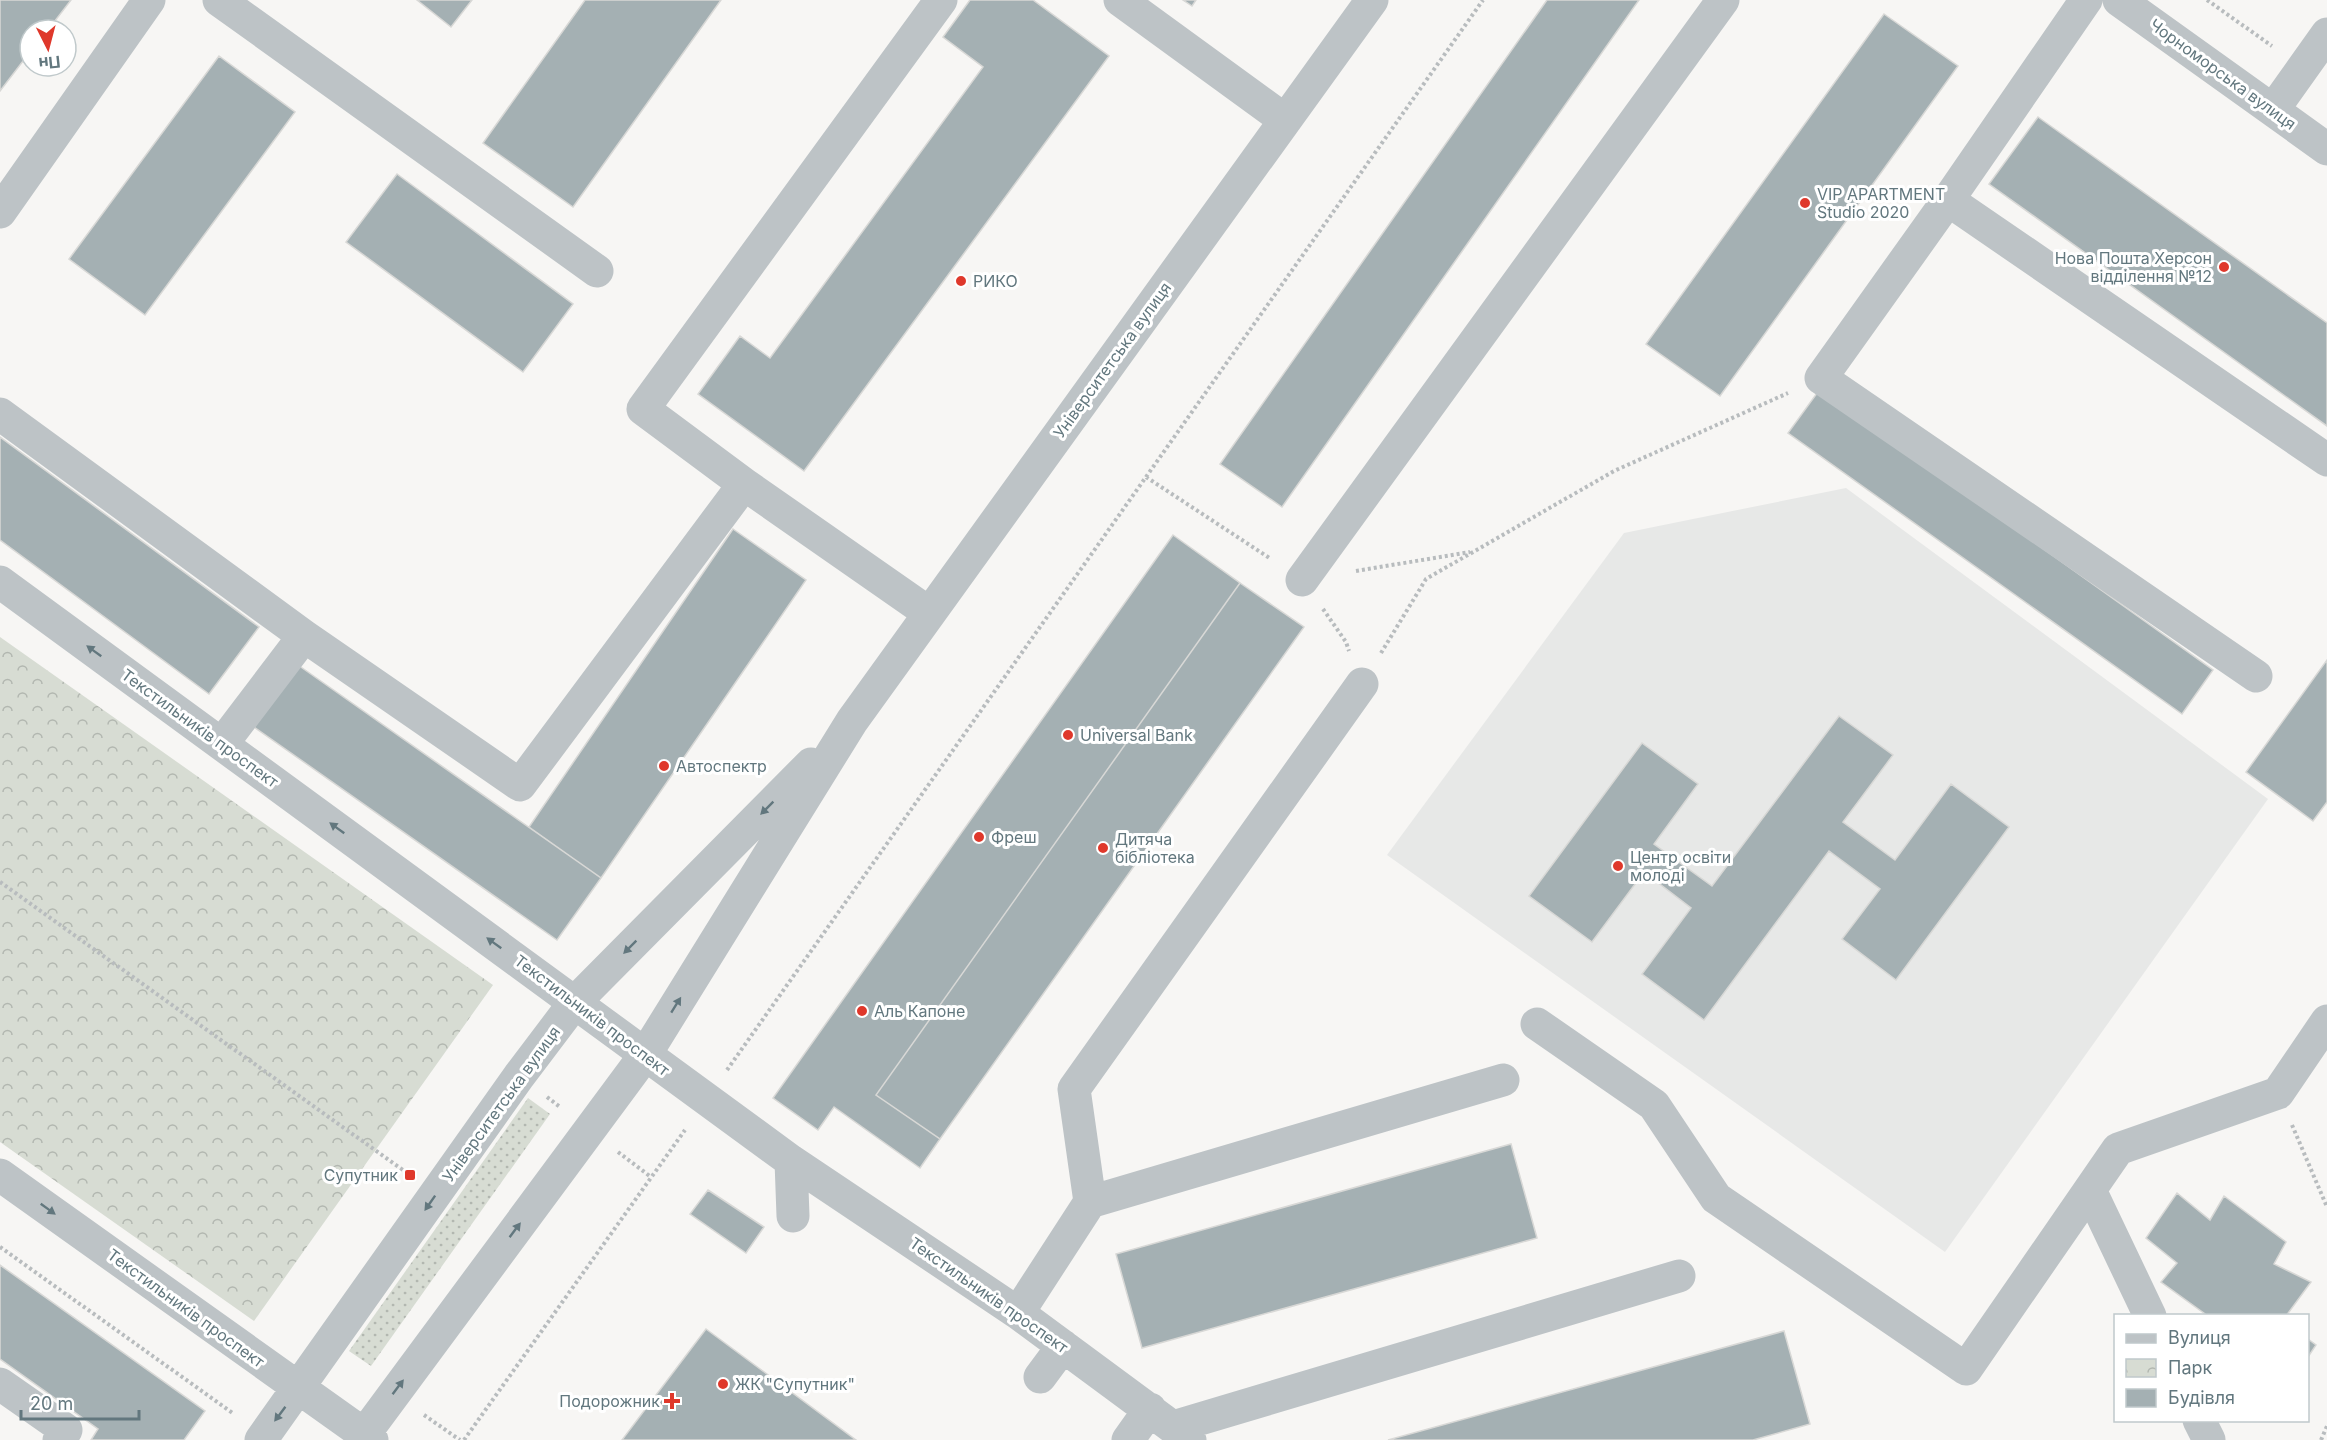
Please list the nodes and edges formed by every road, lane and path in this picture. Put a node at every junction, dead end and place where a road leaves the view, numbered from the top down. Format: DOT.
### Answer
graph roads {
  1 [pos="149,0"];
  2 [pos="219,0"];
  3 [pos="941,0"];
  4 [pos="1120,0"];
  5 [pos="1372,0"];
  6 [pos="1483,0"];
  7 [pos="1723,0"];
  8 [pos="2086,0"];
  9 [pos="2119,0"];
  10 [pos="2206,0"];
  11 [pos="2327,34"];
  12 [pos="2303,68"];
  13 [pos="2273,110"];
  14 [pos="1285,120"];
  15 [pos="2327,149"];
  16 [pos="1948,200"];
  17 [pos="0,212"];
  18 [pos="597,271"];
  19 [pos="1821,378"];
  20 [pos="0,414"];
  21 [pos="2327,460"];
  22 [pos="1146,477"];
  23 [pos="744,484"];
  24 [pos="1473,552"];
  25 [pos="1302,580"];
  26 [pos="0,582"];
  27 [pos="929,613"];
  28 [pos="304,636"];
  29 [pos="2256,676"];
  30 [pos="1362,684"];
  31 [pos="852,722"];
  32 [pos="222,744"];
  33 [pos="0,882"];
  34 [pos="575,1002"];
  35 [pos="2327,1021"];
  36 [pos="1537,1024"];
  37 [pos="645,1055"];
  38 [pos="1503,1080"];
  39 [pos="2278,1093"];
  40 [pos="706,1099"];
  41 [pos="791,1161"];
  42 [pos="0,1175"];
  43 [pos="410,1175"];
  44 [pos="2090,1190"];
  45 [pos="1090,1202"];
  46 [pos="2327,1207"];
  47 [pos="793,1216"];
  48 [pos="0,1247"];
  49 [pos="1679,1276"];
  50 [pos="1018,1313"];
  51 [pos="2149,1314"];
  52 [pos="1063,1346"];
  53 [pos="1040,1377"];
  54 [pos="0,1384"];
  55 [pos="300,1388"];
  56 [pos="2200,1422"];
  57 [pos="1171,1425"];
  58 [pos="2327,1426"];
  59 [pos="262,1438"];
  60 [pos="366,1438"];
  61 [pos="59,1440"];
  62 [pos="464,1440"];
  63 [pos="1128,1440"];
  64 [pos="2208,1440"];
  65 [pos="2321,1440"];
  1 -- 17 [label="street"];
  2 -- 18 [label="street"];
  3 -- 23 [label="street"];
  4 -- 14 [label="street"];
  5 -- 14 [label="street, Університетська вулиця"];
  6 -- 22 [label="path"];
  7 -- 25 [label="street"];
  8 -- 16 [label="street"];
  9 -- 13 [label="street, Чорноморська вулиця"];
  10 -- 12 [label="path"];
  11 -- 12 [label="street"];
  12 -- 13 [label="street"];
  13 -- 15 [label="street, Чорноморська вулиця"];
  14 -- 27 [label="street, Університетська вулиця"];
  16 -- 19 [label="street"];
  16 -- 21 [label="street"];
  19 -- 24 [label="path"];
  19 -- 29 [label="street"];
  20 -- 28 [label="street"];
  22 -- 25 [label="path"];
  22 -- 40 [label="path"];
  23 -- 27 [label="street"];
  23 -- 28 [label="street"];
  24 -- 25 [label="path"];
  24 -- 30 [label="path"];
  25 -- 30 [label="path"];
  32 -- 26 [label="street, Текстильників проспект, one-way"];
  27 -- 31 [label="street, Університетська вулиця"];
  28 -- 32 [label="street"];
  30 -- 45 [label="street"];
  31 -- 34 [label="street, Університетська вулиця, one-way"];
  37 -- 31 [label="street, Університетська вулиця, one-way"];
  34 -- 32 [label="street, Текстильників проспект, one-way"];
  33 -- 43 [label="path"];
  34 -- 37 [label="street, Текстильників проспект"];
  34 -- 55 [label="street, Університетська вулиця, one-way"];
  35 -- 39 [label="street"];
  36 -- 44 [label="street"];
  37 -- 40 [label="street, Текстильників проспект"];
  60 -- 37 [label="street, Університетська вулиця, one-way"];
  38 -- 45 [label="street"];
  39 -- 44 [label="street"];
  39 -- 46 [label="path"];
  40 -- 41 [label="street, Текстильників проспект"];
  40 -- 62 [label="path"];
  41 -- 47 [label="street"];
  41 -- 50 [label="street, Текстильників проспект"];
  42 -- 55 [label="street, Текстильників проспект, one-way"];
  44 -- 51 [label="street"];
  45 -- 50 [label="street"];
  48 -- 59 [label="path"];
  49 -- 57 [label="street"];
  50 -- 52 [label="street, Текстильників проспект"];
  52 -- 53 [label="street"];
  52 -- 57 [label="street, Текстильників проспект"];
  54 -- 61 [label="street"];
  55 -- 59 [label="street, Університетська вулиця, one-way"];
  55 -- 60 [label="street, Текстильників проспект"];
  56 -- 64 [label="street"];
  57 -- 63 [label="street"];
  58 -- 65 [label="path"];
}
